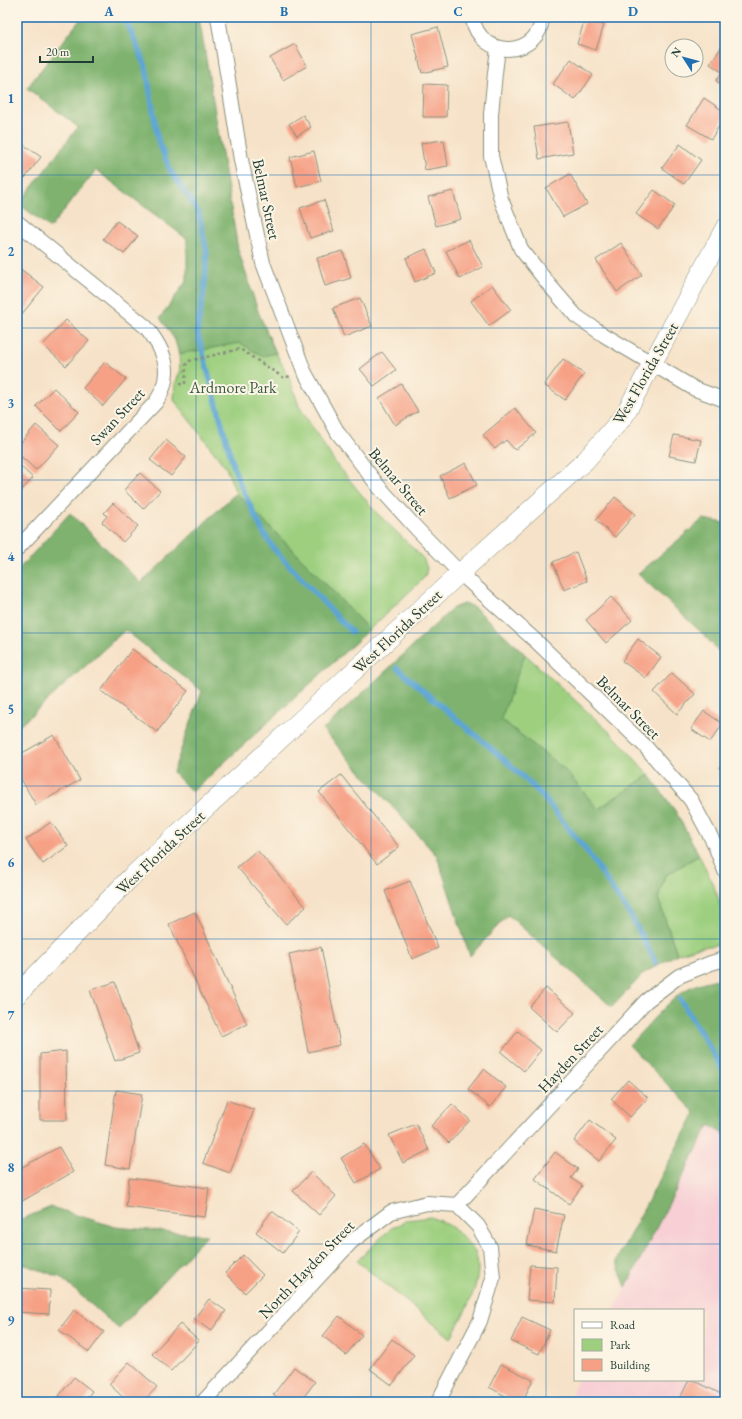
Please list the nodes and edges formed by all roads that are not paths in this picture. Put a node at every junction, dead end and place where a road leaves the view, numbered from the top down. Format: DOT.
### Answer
graph roads {
  1 [pos="218,17"];
  2 [pos="472,17"];
  3 [pos="542,17"];
  4 [pos="498,48"];
  5 [pos="17,222"];
  6 [pos="725,228"];
  7 [pos="652,364"];
  8 [pos="725,400"];
  9 [pos="17,549"];
  10 [pos="460,573"];
  11 [pos="725,871"];
  12 [pos="725,959"];
  13 [pos="17,995"];
  14 [pos="456,1204"];
  15 [pos="203,1402"];
  16 [pos="438,1402"];
  1 -- 10 [label="street, Belmar Street"];
  2 -- 4 [label="street"];
  3 -- 4 [label="street"];
  4 -- 7 [label="street"];
  5 -- 9 [label="street, Swan Street"];
  6 -- 7 [label="street, West Florida Street"];
  7 -- 8 [label="street"];
  7 -- 10 [label="street, West Florida Street"];
  10 -- 11 [label="street, Belmar Street"];
  10 -- 13 [label="street, West Florida Street"];
  12 -- 14 [label="street, Hayden Street"];
  14 -- 15 [label="street, North Hayden Street"];
  14 -- 16 [label="street"];
}
